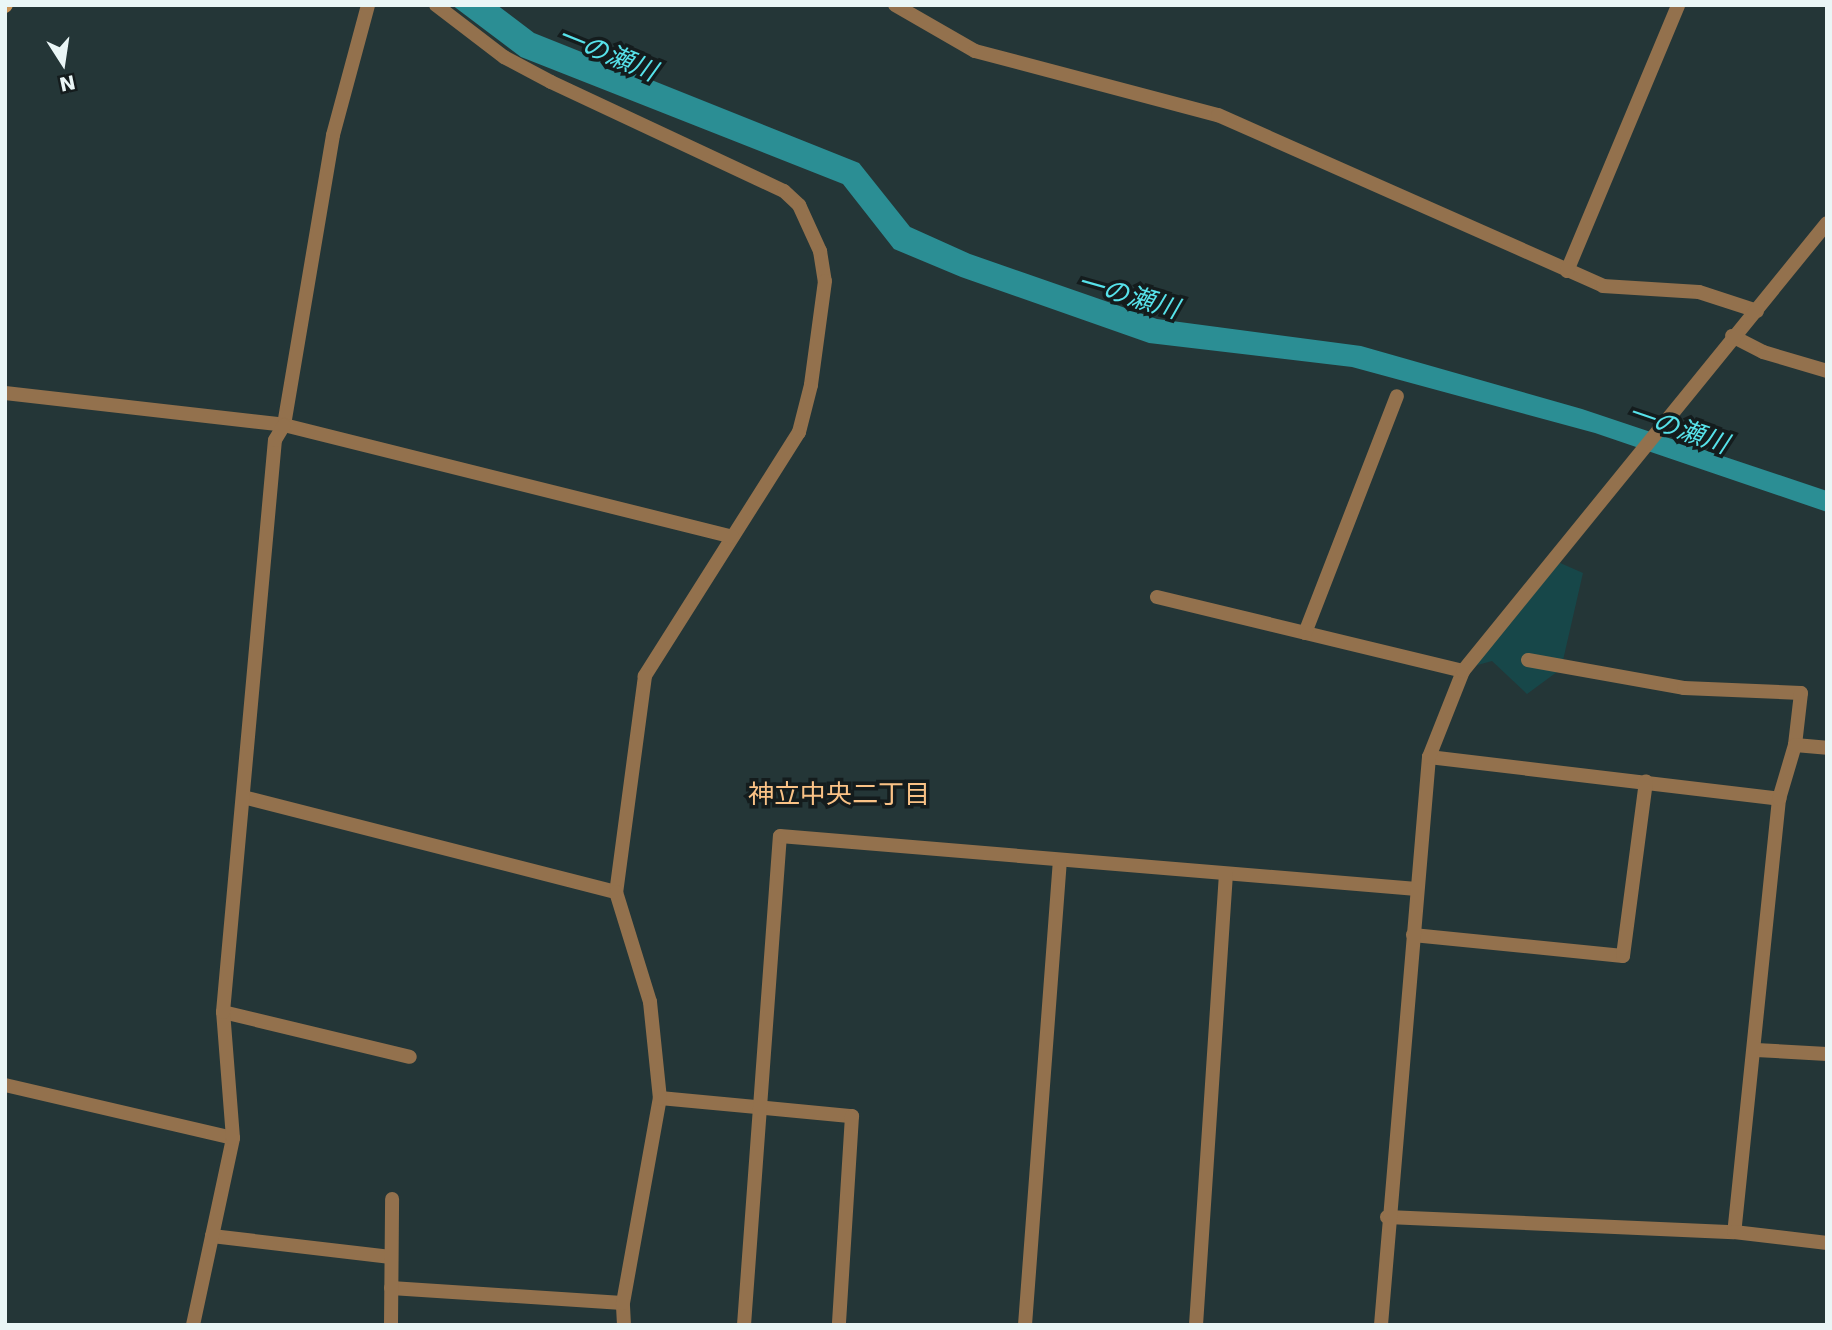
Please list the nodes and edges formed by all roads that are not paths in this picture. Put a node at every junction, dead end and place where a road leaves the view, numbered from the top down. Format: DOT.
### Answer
graph roads {
  1 [pos="368,5"];
  2 [pos="436,5"];
  3 [pos="895,5"];
  4 [pos="1678,5"];
  5 [pos="1827,223"];
  6 [pos="1567,271"];
  7 [pos="1757,312"];
  8 [pos="1732,337"];
  9 [pos="1827,371"];
  10 [pos="5,393"];
  11 [pos="1397,396"];
  12 [pos="284,425"];
  13 [pos="732,537"];
  14 [pos="1157,597"];
  15 [pos="1304,633"];
  16 [pos="1528,660"];
  17 [pos="1463,671"];
  18 [pos="1795,745"];
  19 [pos="1827,748"];
  20 [pos="1429,757"];
  21 [pos="1646,782"];
  22 [pos="243,797"];
  23 [pos="1779,800"];
  24 [pos="1060,860"];
  25 [pos="1226,874"];
  26 [pos="1417,889"];
  27 [pos="616,891"];
  28 [pos="1413,934"];
  29 [pos="223,1012"];
  30 [pos="1756,1050"];
  31 [pos="1827,1054"];
  32 [pos="410,1057"];
  33 [pos="5,1085"];
  34 [pos="660,1098"];
  35 [pos="760,1107"];
  36 [pos="233,1138"];
  37 [pos="392,1199"];
  38 [pos="1387,1217"];
  39 [pos="1734,1232"];
  40 [pos="212,1236"];
  41 [pos="1827,1242"];
  42 [pos="391,1257"];
  43 [pos="391,1288"];
  44 [pos="623,1303"];
  45 [pos="193,1325"];
  46 [pos="391,1325"];
  47 [pos="624,1325"];
  48 [pos="744,1325"];
  49 [pos="839,1325"];
  50 [pos="1025,1325"];
  51 [pos="1196,1325"];
  52 [pos="1381,1325"];
  1 -- 12 [label="street"];
  2 -- 13 [label="street"];
  3 -- 6 [label="street"];
  4 -- 6 [label="street"];
  5 -- 7 [label="street"];
  6 -- 7 [label="street"];
  7 -- 8 [label="street"];
  8 -- 9 [label="street"];
  8 -- 17 [label="street"];
  10 -- 12 [label="street"];
  11 -- 15 [label="street"];
  12 -- 13 [label="street"];
  12 -- 22 [label="street"];
  13 -- 27 [label="street"];
  14 -- 15 [label="street"];
  15 -- 17 [label="street"];
  16 -- 18 [label="street"];
  17 -- 20 [label="street"];
  18 -- 19 [label="street"];
  18 -- 23 [label="street"];
  20 -- 21 [label="street"];
  20 -- 26 [label="street"];
  21 -- 23 [label="street"];
  21 -- 28 [label="street"];
  22 -- 27 [label="street"];
  22 -- 29 [label="street"];
  23 -- 30 [label="street"];
  24 -- 25 [label="street"];
  24 -- 35 [label="street"];
  24 -- 50 [label="street"];
  25 -- 26 [label="street"];
  25 -- 51 [label="street"];
  26 -- 28 [label="street"];
  27 -- 34 [label="street"];
  28 -- 38 [label="street"];
  29 -- 32 [label="street"];
  29 -- 36 [label="street"];
  30 -- 31 [label="street"];
  30 -- 39 [label="street"];
  33 -- 36 [label="street"];
  34 -- 35 [label="street"];
  34 -- 44 [label="street"];
  35 -- 48 [label="street"];
  35 -- 49 [label="street"];
  36 -- 40 [label="street"];
  37 -- 42 [label="street"];
  38 -- 39 [label="street"];
  38 -- 52 [label="street"];
  39 -- 41 [label="street"];
  40 -- 42 [label="street"];
  40 -- 45 [label="street"];
  42 -- 43 [label="street"];
  43 -- 44 [label="street"];
  43 -- 46 [label="street"];
  44 -- 47 [label="street"];
}
